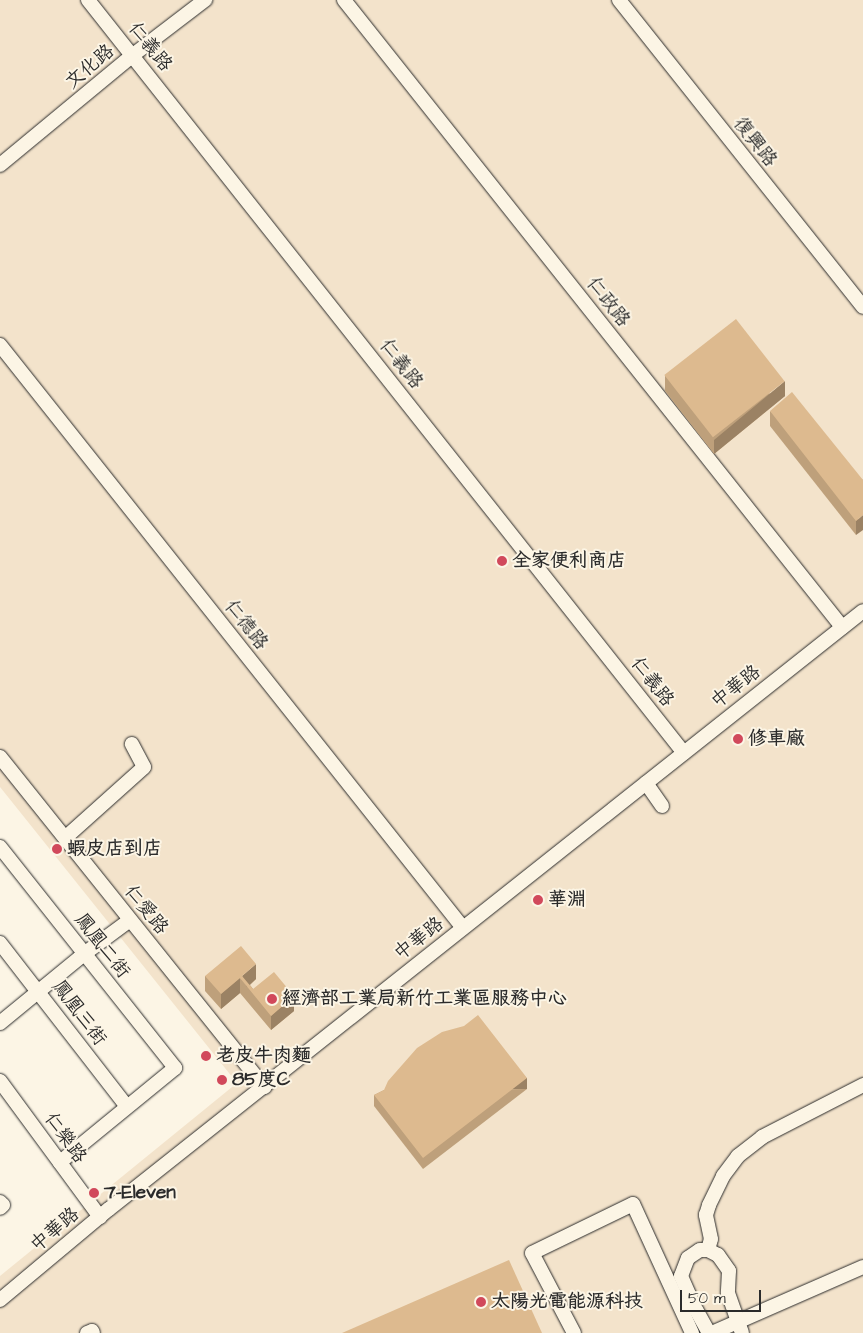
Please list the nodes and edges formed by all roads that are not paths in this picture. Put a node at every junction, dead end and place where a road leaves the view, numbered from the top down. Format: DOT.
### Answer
graph roads {
  1 [pos="88,0"];
  2 [pos="205,0"];
  3 [pos="344,0"];
  4 [pos="619,0"];
  5 [pos="133,56"];
  6 [pos="0,165"];
  7 [pos="863,307"];
  8 [pos="0,345"];
  9 [pos="863,611"];
  10 [pos="842,627"];
  11 [pos="132,744"];
  12 [pos="684,753"];
  13 [pos="0,757"];
  14 [pos="646,783"];
  15 [pos="662,806"];
  16 [pos="65,838"];
  17 [pos="0,846"];
  18 [pos="130,920"];
  19 [pos="463,928"];
  20 [pos="0,943"];
  21 [pos="84,954"];
  22 [pos="38,991"];
  23 [pos="0,1023"];
  24 [pos="0,1081"];
  25 [pos="863,1085"];
  26 [pos="264,1087"];
  27 [pos="127,1107"];
  28 [pos="60,1162"];
  29 [pos="100,1217"];
  30 [pos="708,1250"];
  31 [pos="863,1267"];
  32 [pos="0,1300"];
  33 [pos="739,1328"];
  34 [pos="87,1333"];
  35 [pos="93,1333"];
  36 [pos="574,1333"];
  37 [pos="692,1333"];
  38 [pos="710,1333"];
  1 -- 5 [label="street, 仁義路"];
  2 -- 5 [label="street, 文化路"];
  3 -- 10 [label="street, 仁政路"];
  4 -- 7 [label="street, 復興路"];
  5 -- 6 [label="street, 文化路"];
  5 -- 12 [label="street, 仁義路"];
  8 -- 19 [label="street, 仁德路"];
  9 -- 10 [label="street, 中華路"];
  10 -- 12 [label="street, 中華路"];
  11 -- 16 [label="street"];
  12 -- 14 [label="street, 中華路"];
  13 -- 16 [label="street, 仁愛路"];
  14 -- 15 [label="street"];
  14 -- 19 [label="street, 中華路"];
  16 -- 18 [label="street, 仁愛路"];
  17 -- 21 [label="street, 鳳凰二街"];
  18 -- 21 [label="street"];
  18 -- 26 [label="street, 仁愛路"];
  19 -- 26 [label="street, 中華路"];
  20 -- 22 [label="street, 鳳凰三街"];
  21 -- 22 [label="street"];
  21 -- 27 [label="street, 鳳凰二街"];
  22 -- 23 [label="street"];
  22 -- 27 [label="street, 鳳凰三街"];
  24 -- 28 [label="street, 仁樂路"];
  25 -- 30 [label="street"];
  26 -- 29 [label="street, 中華路"];
  27 -- 28 [label="street"];
  28 -- 29 [label="street, 仁樂路"];
  29 -- 32 [label="street, 中華路"];
  30 -- 33 [label="street"];
  30 -- 38 [label="street"];
  31 -- 33 [label="street"];
  33 -- 38 [label="street"];
  34 -- 35 [label="street"];
  36 -- 37 [label="street"];
}
